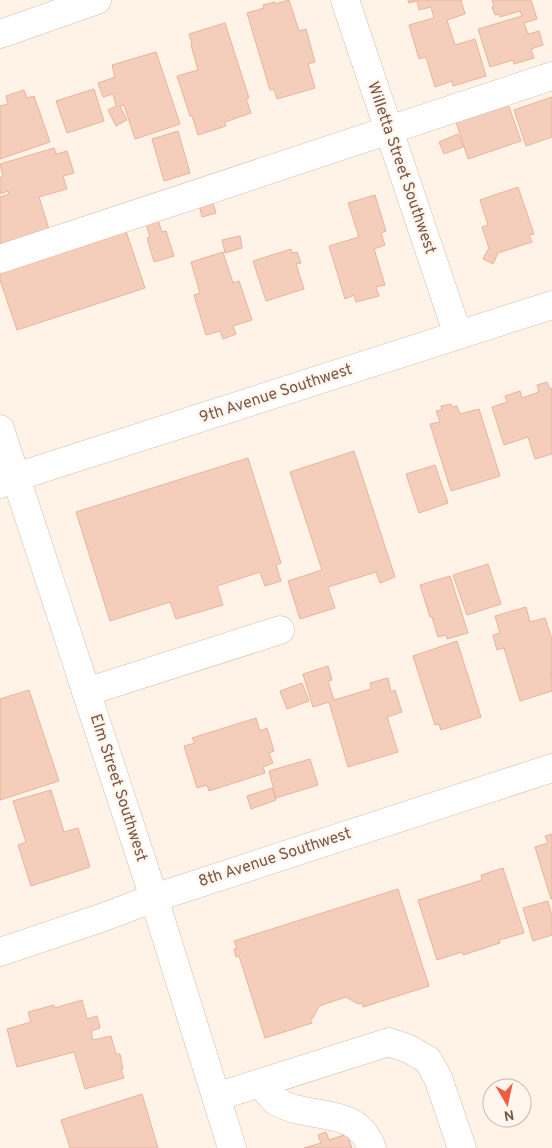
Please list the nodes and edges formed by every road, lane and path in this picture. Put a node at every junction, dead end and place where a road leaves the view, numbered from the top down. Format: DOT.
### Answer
graph roads {
  1 [pos="97,0"];
  2 [pos="345,0"];
  3 [pos="0,34"];
  4 [pos="552,76"];
  5 [pos="389,130"];
  6 [pos="0,259"];
  7 [pos="552,305"];
  8 [pos="458,335"];
  9 [pos="0,429"];
  10 [pos="8,480"];
  11 [pos="280,630"];
  12 [pos="86,692"];
  13 [pos="552,768"];
  14 [pos="154,898"];
  15 [pos="0,952"];
  16 [pos="261,1083"];
  17 [pos="216,1097"];
  18 [pos="232,1148"];
  19 [pos="372,1148"];
  20 [pos="462,1148"];
  1 -- 3 [label="street"];
  2 -- 5 [label="street, Willetta Street Southwest"];
  4 -- 5 [label="street"];
  5 -- 6 [label="street"];
  5 -- 8 [label="street, Willetta Street Southwest"];
  7 -- 8 [label="street, 9th Avenue Southwest"];
  8 -- 10 [label="street, 9th Avenue Southwest"];
  9 -- 10 [label="street, Elm Street Southwest"];
  10 -- 12 [label="street, Elm Street Southwest"];
  11 -- 12 [label="street"];
  12 -- 14 [label="street, Elm Street Southwest"];
  13 -- 14 [label="street, 8th Avenue Southwest"];
  14 -- 15 [label="street, 8th Avenue Southwest"];
  14 -- 17 [label="street, Elm Street Southwest"];
  16 -- 17 [label="street"];
  16 -- 19 [label="street"];
  16 -- 20 [label="street"];
  17 -- 18 [label="street, Elm Street Southwest"];
}
